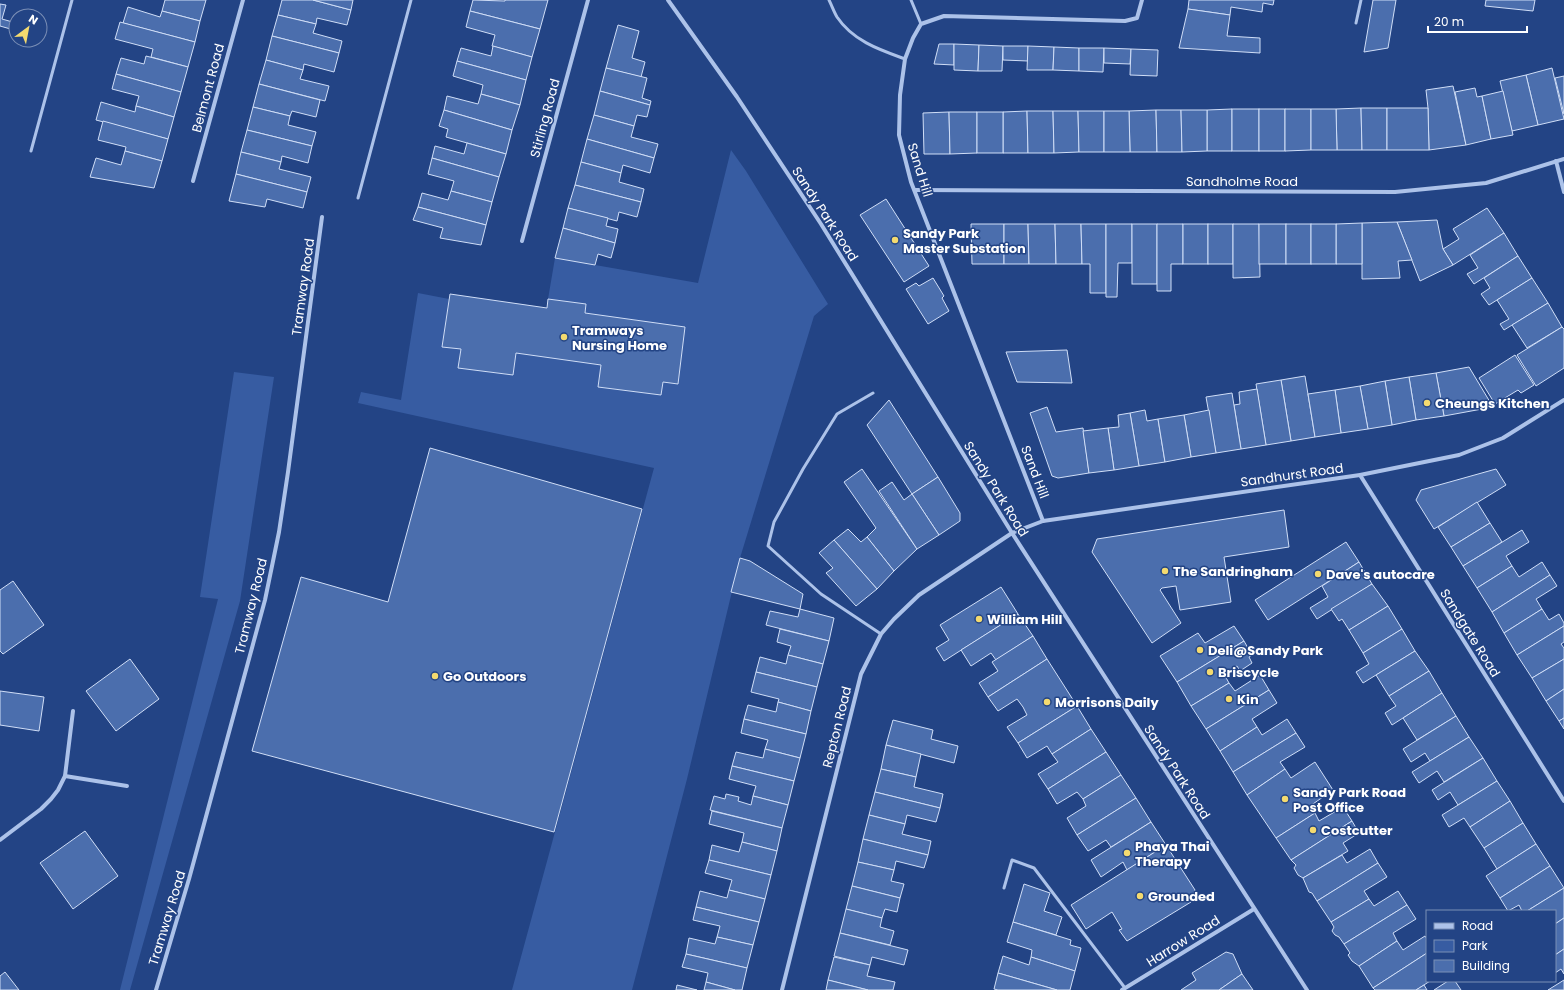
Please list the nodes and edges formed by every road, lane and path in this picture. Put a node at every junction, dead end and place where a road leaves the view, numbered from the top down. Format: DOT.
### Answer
graph roads {
  1 [pos="72,0"];
  2 [pos="243,0"];
  3 [pos="411,0"];
  4 [pos="588,0"];
  5 [pos="668,0"];
  6 [pos="830,0"];
  7 [pos="911,0"];
  8 [pos="1142,0"];
  9 [pos="1361,0"];
  10 [pos="1356,23"];
  11 [pos="920,24"];
  12 [pos="905,59"];
  13 [pos="31,151"];
  14 [pos="1564,159"];
  15 [pos="1556,161"];
  16 [pos="193,181"];
  17 [pos="915,190"];
  18 [pos="1564,192"];
  19 [pos="358,198"];
  20 [pos="322,217"];
  21 [pos="522,241"];
  22 [pos="873,392"];
  23 [pos="1564,400"];
  24 [pos="1360,475"];
  25 [pos="1043,521"];
  26 [pos="1012,533"];
  27 [pos="881,634"];
  28 [pos="74,711"];
  29 [pos="65,776"];
  30 [pos="127,786"];
  31 [pos="1564,801"];
  32 [pos="0,840"];
  33 [pos="1004,888"];
  34 [pos="1254,909"];
  35 [pos="1124,989"];
  36 [pos="156,990"];
  37 [pos="782,990"];
  38 [pos="1306,990"];
  1 -- 13 [label="lane"];
  2 -- 16 [label="street, Belmont Road"];
  3 -- 19 [label="lane"];
  4 -- 21 [label="street, Stirling Road"];
  5 -- 26 [label="street, Sandy Park Road"];
  6 -- 12 [label="lane"];
  7 -- 11 [label="lane"];
  8 -- 11 [label="street"];
  9 -- 10 [label="lane"];
  11 -- 12 [label="street, Sand Hill"];
  12 -- 17 [label="street, Sand Hill"];
  14 -- 15 [label="street, Sandholme Road"];
  15 -- 17 [label="street, Sandholme Road"];
  15 -- 18 [label="street"];
  17 -- 25 [label="street, Sand Hill"];
  20 -- 36 [label="street, Tramway Road"];
  22 -- 27 [label="lane"];
  23 -- 24 [label="street, Sandhurst Road"];
  24 -- 25 [label="street, Sandhurst Road"];
  24 -- 31 [label="street, Sandgate Road"];
  25 -- 26 [label="street, Sandhurst Road"];
  26 -- 27 [label="street, Repton Road"];
  26 -- 34 [label="street, Sandy Park Road"];
  27 -- 37 [label="street, Repton Road"];
  28 -- 29 [label="street"];
  29 -- 30 [label="street"];
  29 -- 32 [label="street"];
  33 -- 35 [label="lane"];
  34 -- 35 [label="street, Harrow Road"];
  34 -- 38 [label="street, Sandy Park Road"];
}
